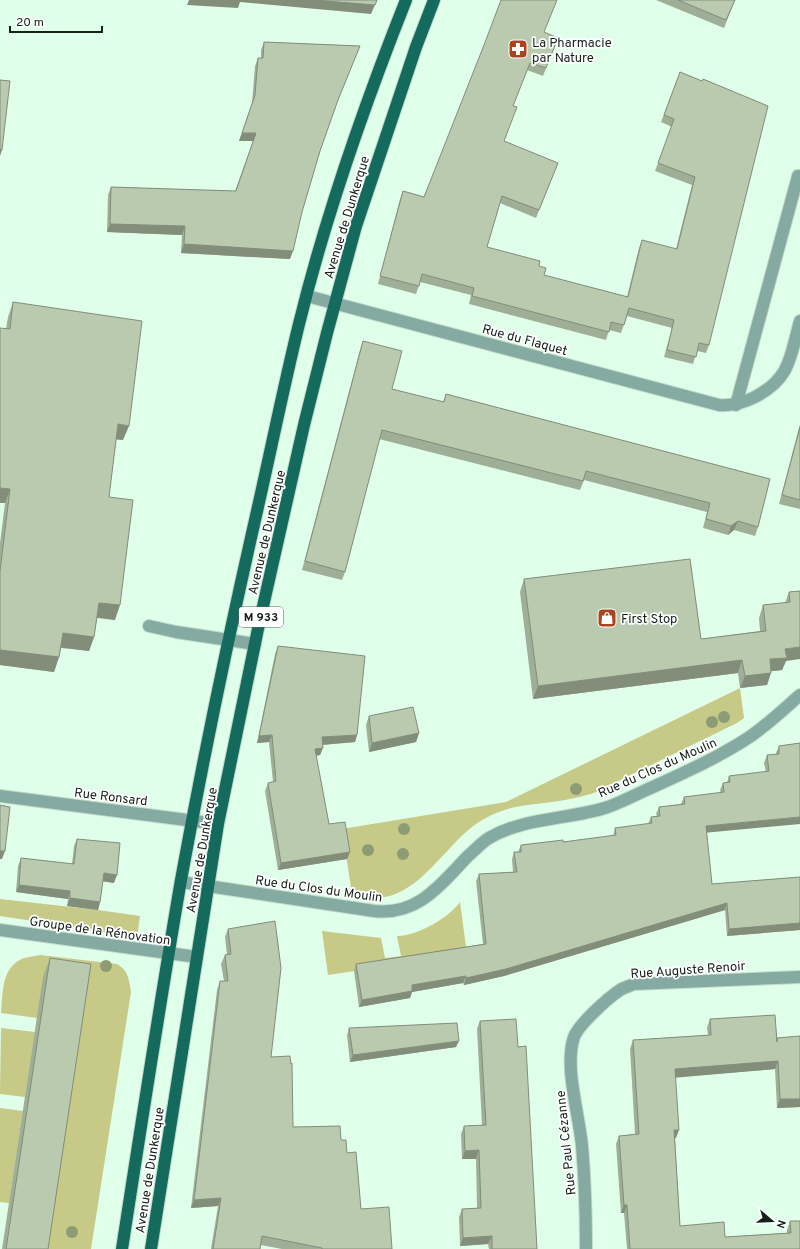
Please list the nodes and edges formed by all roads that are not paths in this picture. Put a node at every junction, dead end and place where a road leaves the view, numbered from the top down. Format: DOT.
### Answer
graph roads {
  1 [pos="406,0"];
  2 [pos="434,0"];
  3 [pos="800,176"];
  4 [pos="307,296"];
  5 [pos="334,304"];
  6 [pos="800,321"];
  7 [pos="736,405"];
  8 [pos="149,626"];
  9 [pos="228,640"];
  10 [pos="255,644"];
  11 [pos="800,695"];
  12 [pos="0,796"];
  13 [pos="192,820"];
  14 [pos="218,824"];
  15 [pos="181,882"];
  16 [pos="208,887"];
  17 [pos="0,930"];
  18 [pos="169,953"];
  19 [pos="197,957"];
  20 [pos="800,977"];
  21 [pos="574,1036"];
  22 [pos="122,1249"];
  23 [pos="151,1249"];
  24 [pos="586,1249"];
  1 -- 4 [label="main road, Avenue de Dunkerque / M 933"];
  2 -- 5 [label="main road, Avenue de Dunkerque / M 933"];
  3 -- 7 [label="street"];
  4 -- 5 [label="street, Rue du Flaquet"];
  4 -- 9 [label="main road, Avenue de Dunkerque / M 933"];
  5 -- 7 [label="street, Rue du Flaquet"];
  5 -- 10 [label="main road, Avenue de Dunkerque / M 933"];
  6 -- 7 [label="street, Rue du Flaquet"];
  8 -- 9 [label="street"];
  9 -- 10 [label="street"];
  9 -- 13 [label="main road, Avenue de Dunkerque / M 933"];
  10 -- 14 [label="main road, Avenue de Dunkerque / M 933"];
  11 -- 16 [label="street, Rue du Clos du Moulin"];
  12 -- 13 [label="street, Rue Ronsard"];
  13 -- 14 [label="street, Rue Ronsard"];
  13 -- 15 [label="main road, Avenue de Dunkerque / M 933"];
  14 -- 16 [label="main road, Avenue de Dunkerque / M 933"];
  15 -- 16 [label="street, Rue du Clos du Moulin"];
  15 -- 18 [label="main road, Avenue de Dunkerque / M 933"];
  16 -- 19 [label="main road, Avenue de Dunkerque / M 933"];
  17 -- 18 [label="street, Groupe de la Rénovation"];
  18 -- 19 [label="street, Groupe de la Rénovation"];
  18 -- 22 [label="main road, Avenue de Dunkerque / M 933"];
  19 -- 23 [label="main road, Avenue de Dunkerque / M 933"];
  20 -- 21 [label="street, Rue Auguste Renoir"];
  21 -- 24 [label="street, Rue Paul Cézanne"];
}
